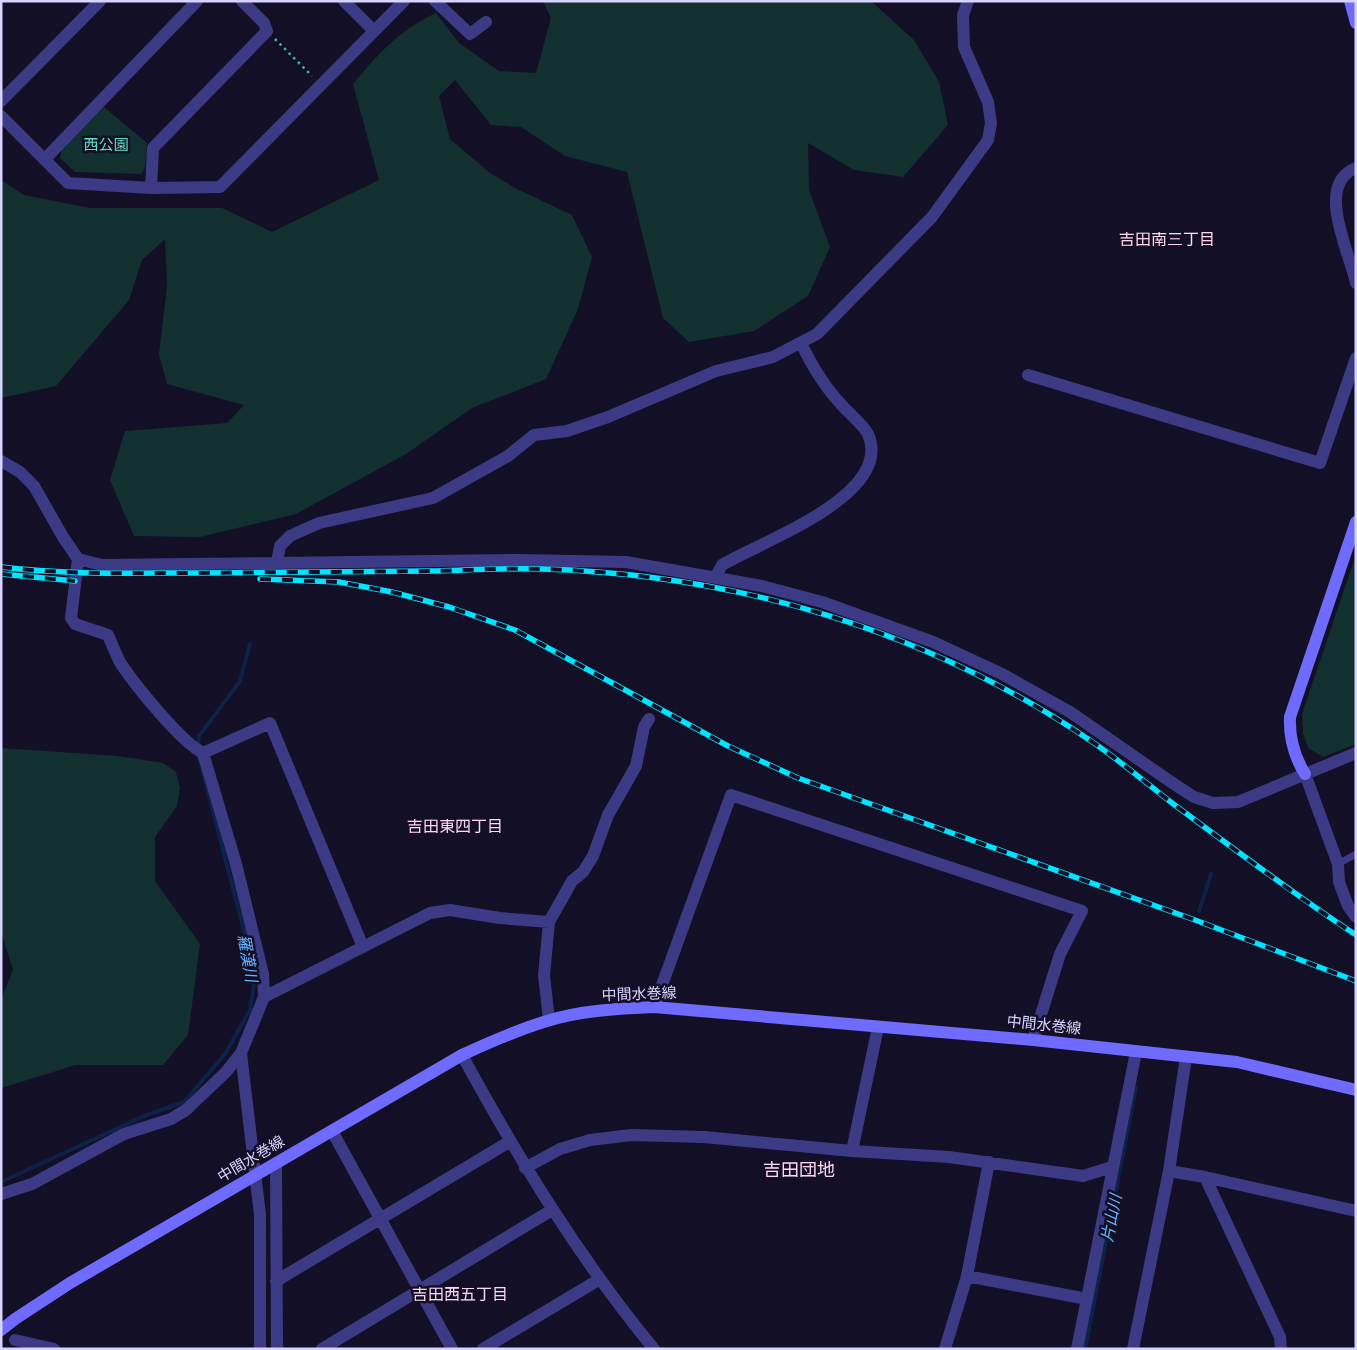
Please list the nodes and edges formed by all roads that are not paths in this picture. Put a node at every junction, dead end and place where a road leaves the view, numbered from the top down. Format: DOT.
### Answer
graph roads {
  1 [pos="100,1"];
  2 [pos="197,1"];
  3 [pos="242,1"];
  4 [pos="344,1"];
  5 [pos="404,1"];
  6 [pos="435,1"];
  7 [pos="968,1"];
  8 [pos="1350,1"];
  9 [pos="486,22"];
  10 [pos="1356,23"];
  11 [pos="374,31"];
  12 [pos="1,101"];
  13 [pos="1,116"];
  14 [pos="45,159"];
  15 [pos="1356,168"];
  16 [pos="151,188"];
  17 [pos="1356,283"];
  18 [pos="801,343"];
  19 [pos="1356,358"];
  20 [pos="1028,375"];
  21 [pos="1,461"];
  22 [pos="1356,522"];
  23 [pos="78,558"];
  24 [pos="277,562"];
  25 [pos="716,576"];
  26 [pos="649,719"];
  27 [pos="203,753"];
  28 [pos="1356,753"];
  29 [pos="1305,774"];
  30 [pos="1356,854"];
  31 [pos="1338,864"];
  32 [pos="1356,917"];
  33 [pos="549,922"];
  34 [pos="364,947"];
  35 [pos="264,997"];
  36 [pos="654,1007"];
  37 [pos="549,1020"];
  38 [pos="878,1027"];
  39 [pos="1032,1040"];
  40 [pos="1136,1052"];
  41 [pos="241,1054"];
  42 [pos="462,1055"];
  43 [pos="1186,1057"];
  44 [pos="1356,1090"];
  45 [pos="332,1131"];
  46 [pos="509,1142"];
  47 [pos="852,1151"];
  48 [pos="989,1162"];
  49 [pos="276,1163"];
  50 [pos="1112,1167"];
  51 [pos="525,1168"];
  52 [pos="1169,1171"];
  53 [pos="255,1177"];
  54 [pos="1206,1177"];
  55 [pos="1,1194"];
  56 [pos="552,1210"];
  57 [pos="1356,1211"];
  58 [pos="380,1217"];
  59 [pos="967,1276"];
  60 [pos="600,1279"];
  61 [pos="276,1281"];
  62 [pos="419,1290"];
  63 [pos="1087,1299"];
  64 [pos="1,1330"];
  65 [pos="15,1340"];
  66 [pos="653,1348"];
  67 [pos="54,1349"];
  68 [pos="260,1349"];
  69 [pos="277,1349"];
  70 [pos="322,1349"];
  71 [pos="452,1349"];
  72 [pos="483,1349"];
  73 [pos="945,1349"];
  74 [pos="1078,1349"];
  75 [pos="1133,1349"];
  76 [pos="1281,1349"];
  1 -- 12 [label="street"];
  2 -- 14 [label="street"];
  3 -- 16 [label="street"];
  4 -- 11 [label="street"];
  5 -- 11 [label="street"];
  6 -- 9 [label="street"];
  7 -- 18 [label="street"];
  8 -- 10 [label="main road"];
  11 -- 16 [label="street"];
  13 -- 14 [label="street"];
  14 -- 16 [label="street"];
  15 -- 17 [label="street"];
  18 -- 24 [label="street"];
  18 -- 25 [label="street"];
  19 -- 20 [label="street"];
  21 -- 23 [label="street"];
  22 -- 29 [label="main road"];
  23 -- 24 [label="street"];
  23 -- 27 [label="street"];
  24 -- 25 [label="street"];
  25 -- 29 [label="street"];
  26 -- 33 [label="street"];
  27 -- 34 [label="street"];
  27 -- 35 [label="street"];
  28 -- 29 [label="street"];
  29 -- 31 [label="street"];
  30 -- 31 [label="lane"];
  31 -- 32 [label="street"];
  33 -- 34 [label="street"];
  33 -- 37 [label="street"];
  34 -- 35 [label="street"];
  35 -- 41 [label="street"];
  36 -- 37 [label="main road, 中間水巻線"];
  36 -- 38 [label="main road, 中間水巻線"];
  36 -- 39 [label="street"];
  37 -- 42 [label="main road, 中間水巻線"];
  38 -- 39 [label="main road, 中間水巻線"];
  38 -- 47 [label="street"];
  39 -- 40 [label="main road, 中間水巻線"];
  40 -- 43 [label="main road, 中間水巻線"];
  40 -- 50 [label="street"];
  41 -- 53 [label="street"];
  41 -- 55 [label="street"];
  42 -- 45 [label="main road, 中間水巻線"];
  42 -- 46 [label="street"];
  43 -- 44 [label="main road, 中間水巻線"];
  43 -- 52 [label="street"];
  45 -- 49 [label="main road, 中間水巻線"];
  45 -- 58 [label="street"];
  46 -- 51 [label="street"];
  46 -- 58 [label="street"];
  47 -- 48 [label="street"];
  47 -- 51 [label="street"];
  48 -- 50 [label="street"];
  48 -- 59 [label="street"];
  49 -- 53 [label="main road, 中間水巻線"];
  49 -- 61 [label="street"];
  50 -- 63 [label="street"];
  51 -- 56 [label="street"];
  52 -- 54 [label="street"];
  52 -- 75 [label="street"];
  53 -- 64 [label="main road, 中間水巻線"];
  53 -- 68 [label="street"];
  54 -- 57 [label="street"];
  54 -- 76 [label="street"];
  56 -- 60 [label="street"];
  56 -- 62 [label="street"];
  58 -- 61 [label="street"];
  58 -- 62 [label="street"];
  59 -- 63 [label="street"];
  59 -- 73 [label="street"];
  60 -- 66 [label="street"];
  60 -- 72 [label="street"];
  61 -- 69 [label="street"];
  62 -- 70 [label="street"];
  62 -- 71 [label="street"];
  63 -- 74 [label="street"];
  65 -- 67 [label="street"];
}
